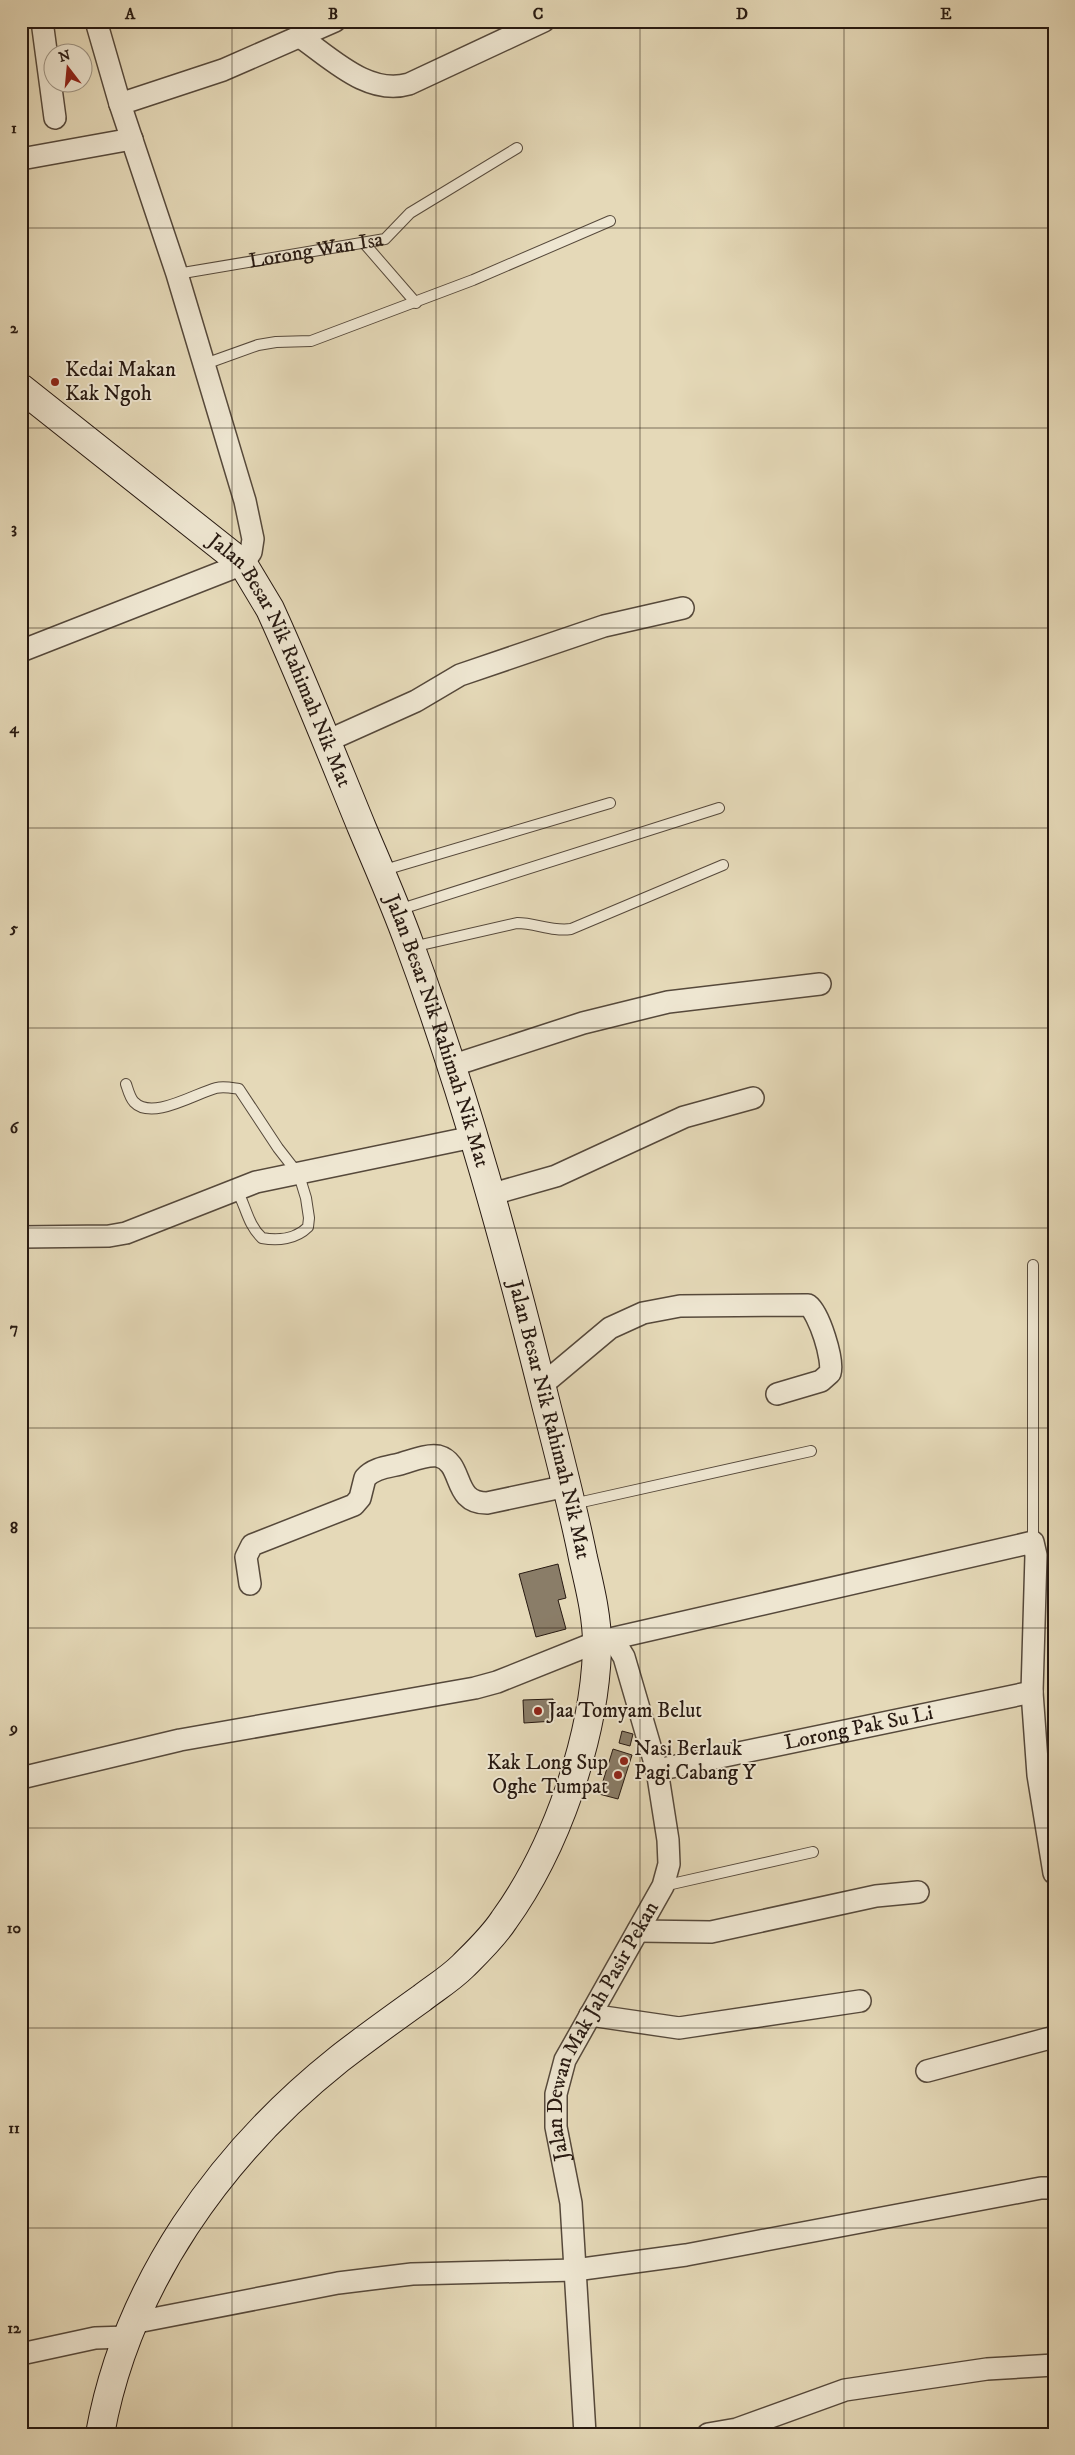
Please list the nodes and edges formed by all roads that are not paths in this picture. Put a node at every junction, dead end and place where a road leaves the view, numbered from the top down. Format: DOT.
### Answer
graph roads {
  1 [pos="42,21"];
  2 [pos="96,21"];
  3 [pos="335,21"];
  4 [pos="544,21"];
  5 [pos="299,36"];
  6 [pos="120,104"];
  7 [pos="55,118"];
  8 [pos="132,139"];
  9 [pos="516,148"];
  10 [pos="21,159"];
  11 [pos="610,221"];
  12 [pos="364,243"];
  13 [pos="177,274"];
  14 [pos="416,303"];
  15 [pos="205,364"];
  16 [pos="21,388"];
  17 [pos="243,564"];
  18 [pos="683,608"];
  19 [pos="21,651"];
  20 [pos="326,740"];
  21 [pos="610,803"];
  22 [pos="719,808"];
  23 [pos="723,865"];
  24 [pos="380,872"];
  25 [pos="397,910"];
  26 [pos="411,947"];
  27 [pos="820,984"];
  28 [pos="451,1066"];
  29 [pos="126,1084"];
  30 [pos="753,1098"];
  31 [pos="473,1137"];
  32 [pos="299,1175"];
  33 [pos="236,1188"];
  34 [pos="489,1195"];
  35 [pos="21,1237"];
  36 [pos="1033,1265"];
  37 [pos="542,1385"];
  38 [pos="777,1394"];
  39 [pos="811,1451"];
  40 [pos="570,1495"];
  41 [pos="1033,1542"];
  42 [pos="250,1584"];
  43 [pos="605,1640"];
  44 [pos="1032,1692"];
  45 [pos="657,1770"];
  46 [pos="21,1778"];
  47 [pos="813,1852"];
  48 [pos="1054,1872"];
  49 [pos="663,1886"];
  50 [pos="918,1892"];
  51 [pos="638,1930"];
  52 [pos="860,2001"];
  53 [pos="590,2014"];
  54 [pos="1054,2037"];
  55 [pos="928,2072"];
  56 [pos="1054,2188"];
  57 [pos="575,2270"];
  58 [pos="130,2330"];
  59 [pos="21,2354"];
  60 [pos="1054,2365"];
  61 [pos="100,2434"];
  62 [pos="584,2434"];
  63 [pos="708,2434"];
  1 -- 7 [label="street"];
  2 -- 6 [label="street"];
  3 -- 5 [label="street"];
  4 -- 5 [label="street"];
  5 -- 6 [label="street"];
  6 -- 8 [label="street"];
  8 -- 10 [label="street"];
  8 -- 13 [label="street"];
  9 -- 12 [label="lane, Lorong Wan Isa"];
  11 -- 14 [label="lane"];
  12 -- 13 [label="lane, Lorong Wan Isa"];
  12 -- 14 [label="lane"];
  13 -- 15 [label="street"];
  14 -- 15 [label="lane"];
  15 -- 17 [label="street"];
  16 -- 17 [label="street, Jalan Besar Nik Rahimah Nik Mat"];
  17 -- 19 [label="street"];
  17 -- 20 [label="street, Jalan Besar Nik Rahimah Nik Mat"];
  18 -- 20 [label="street"];
  20 -- 24 [label="street, Jalan Besar Nik Rahimah Nik Mat"];
  21 -- 24 [label="lane"];
  22 -- 25 [label="lane"];
  23 -- 26 [label="lane"];
  24 -- 25 [label="street, Jalan Besar Nik Rahimah Nik Mat"];
  25 -- 26 [label="street, Jalan Besar Nik Rahimah Nik Mat"];
  26 -- 28 [label="street, Jalan Besar Nik Rahimah Nik Mat"];
  27 -- 28 [label="street"];
  28 -- 31 [label="street, Jalan Besar Nik Rahimah Nik Mat"];
  29 -- 32 [label="lane"];
  30 -- 34 [label="street"];
  31 -- 32 [label="street"];
  31 -- 34 [label="street, Jalan Besar Nik Rahimah Nik Mat"];
  32 -- 33 [label="street"];
  32 -- 33 [label="lane"];
  33 -- 35 [label="street"];
  34 -- 37 [label="street, Jalan Besar Nik Rahimah Nik Mat"];
  36 -- 41 [label="lane"];
  37 -- 38 [label="street"];
  37 -- 40 [label="street, Jalan Besar Nik Rahimah Nik Mat"];
  39 -- 40 [label="lane"];
  40 -- 42 [label="street"];
  40 -- 43 [label="street, Jalan Besar Nik Rahimah Nik Mat"];
  41 -- 43 [label="street"];
  41 -- 44 [label="street"];
  43 -- 45 [label="street, Jalan Dewan Mak Jah Pasir Pekan"];
  43 -- 46 [label="street"];
  43 -- 58 [label="street, Jalan Besar Nik Rahimah Nik Mat"];
  44 -- 45 [label="street, Lorong Pak Su Li"];
  44 -- 48 [label="street"];
  45 -- 49 [label="street, Jalan Dewan Mak Jah Pasir Pekan"];
  47 -- 49 [label="lane"];
  49 -- 51 [label="street, Jalan Dewan Mak Jah Pasir Pekan"];
  50 -- 51 [label="street"];
  51 -- 53 [label="street, Jalan Dewan Mak Jah Pasir Pekan"];
  52 -- 53 [label="street"];
  53 -- 57 [label="street, Jalan Dewan Mak Jah Pasir Pekan"];
  54 -- 55 [label="street"];
  56 -- 57 [label="street"];
  57 -- 58 [label="street"];
  57 -- 62 [label="street, Jalan Dewan Mak Jah Pasir Pekan"];
  58 -- 59 [label="street"];
  58 -- 61 [label="street, Jalan Besar Nik Rahimah Nik Mat"];
  60 -- 63 [label="street"];
}
